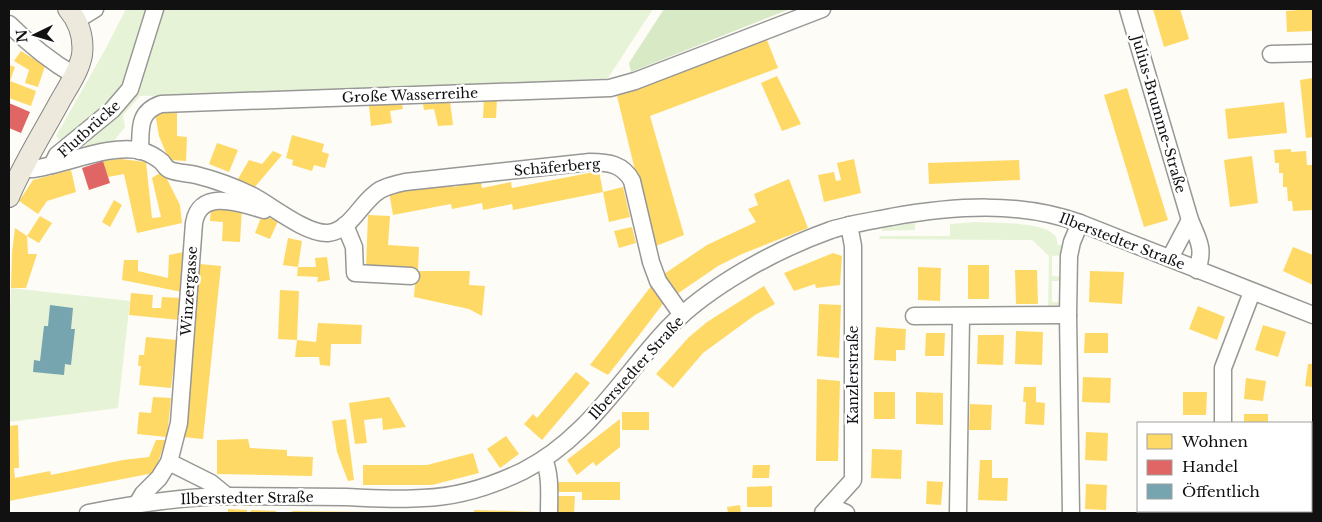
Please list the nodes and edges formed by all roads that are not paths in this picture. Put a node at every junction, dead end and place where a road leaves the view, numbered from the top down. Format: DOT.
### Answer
graph roads {
  1 [pos="95,9"];
  2 [pos="156,9"];
  3 [pos="822,9"];
  4 [pos="1128,9"];
  5 [pos="72,14"];
  6 [pos="9,24"];
  7 [pos="1271,54"];
  8 [pos="1313,54"];
  9 [pos="74,75"];
  10 [pos="140,151"];
  11 [pos="52,165"];
  12 [pos="14,183"];
  13 [pos="284,216"];
  14 [pos="1190,220"];
  15 [pos="1080,223"];
  16 [pos="345,225"];
  17 [pos="849,225"];
  18 [pos="1170,258"];
  19 [pos="1197,270"];
  20 [pos="412,276"];
  21 [pos="1252,292"];
  22 [pos="682,315"];
  23 [pos="1068,315"];
  24 [pos="1313,315"];
  25 [pos="914,316"];
  26 [pos="962,317"];
  27 [pos="1223,422"];
  28 [pos="544,459"];
  29 [pos="169,462"];
  30 [pos="227,496"];
  31 [pos="137,504"];
  32 [pos="826,510"];
  33 [pos="88,513"];
  34 [pos="548,513"];
  35 [pos="846,513"];
  36 [pos="958,513"];
  37 [pos="1071,513"];
  1 -- 5 [label="street"];
  2 -- 11 [label="street, Flutbrücke"];
  3 -- 10 [label="street, Große Wasserreihe"];
  4 -- 14 [label="street, Julius-Brumme-Straße"];
  5 -- 9 [label="main road"];
  6 -- 9 [label="street"];
  7 -- 8 [label="street"];
  9 -- 12 [label="main road"];
  10 -- 11 [label="street"];
  10 -- 13 [label="street, Schäferberg"];
  11 -- 12 [label="street"];
  13 -- 16 [label="street, Schäferberg"];
  13 -- 29 [label="street, Winzergasse"];
  14 -- 18 [label="street"];
  14 -- 19 [label="street, Julius-Brumme-Straße"];
  15 -- 17 [label="street, Ilberstedter Straße"];
  15 -- 18 [label="street, Ilberstedter Straße"];
  15 -- 23 [label="street"];
  16 -- 20 [label="street"];
  16 -- 22 [label="street, Schäferberg"];
  17 -- 22 [label="street, Ilberstedter Straße"];
  17 -- 32 [label="street, Kanzlerstraße"];
  18 -- 19 [label="street, Ilberstedter Straße"];
  19 -- 21 [label="street, Ilberstedter Straße"];
  21 -- 24 [label="street, Ilberstedter Straße"];
  21 -- 27 [label="street"];
  22 -- 28 [label="street, Ilberstedter Straße"];
  23 -- 26 [label="street"];
  23 -- 37 [label="street"];
  25 -- 26 [label="street"];
  26 -- 36 [label="street"];
  28 -- 30 [label="street, Ilberstedter Straße"];
  28 -- 34 [label="street"];
  29 -- 30 [label="street"];
  29 -- 31 [label="street, Winzergasse"];
  30 -- 31 [label="street, Ilberstedter Straße"];
  31 -- 33 [label="street, Ilberstedter Straße"];
  32 -- 35 [label="street"];
}
